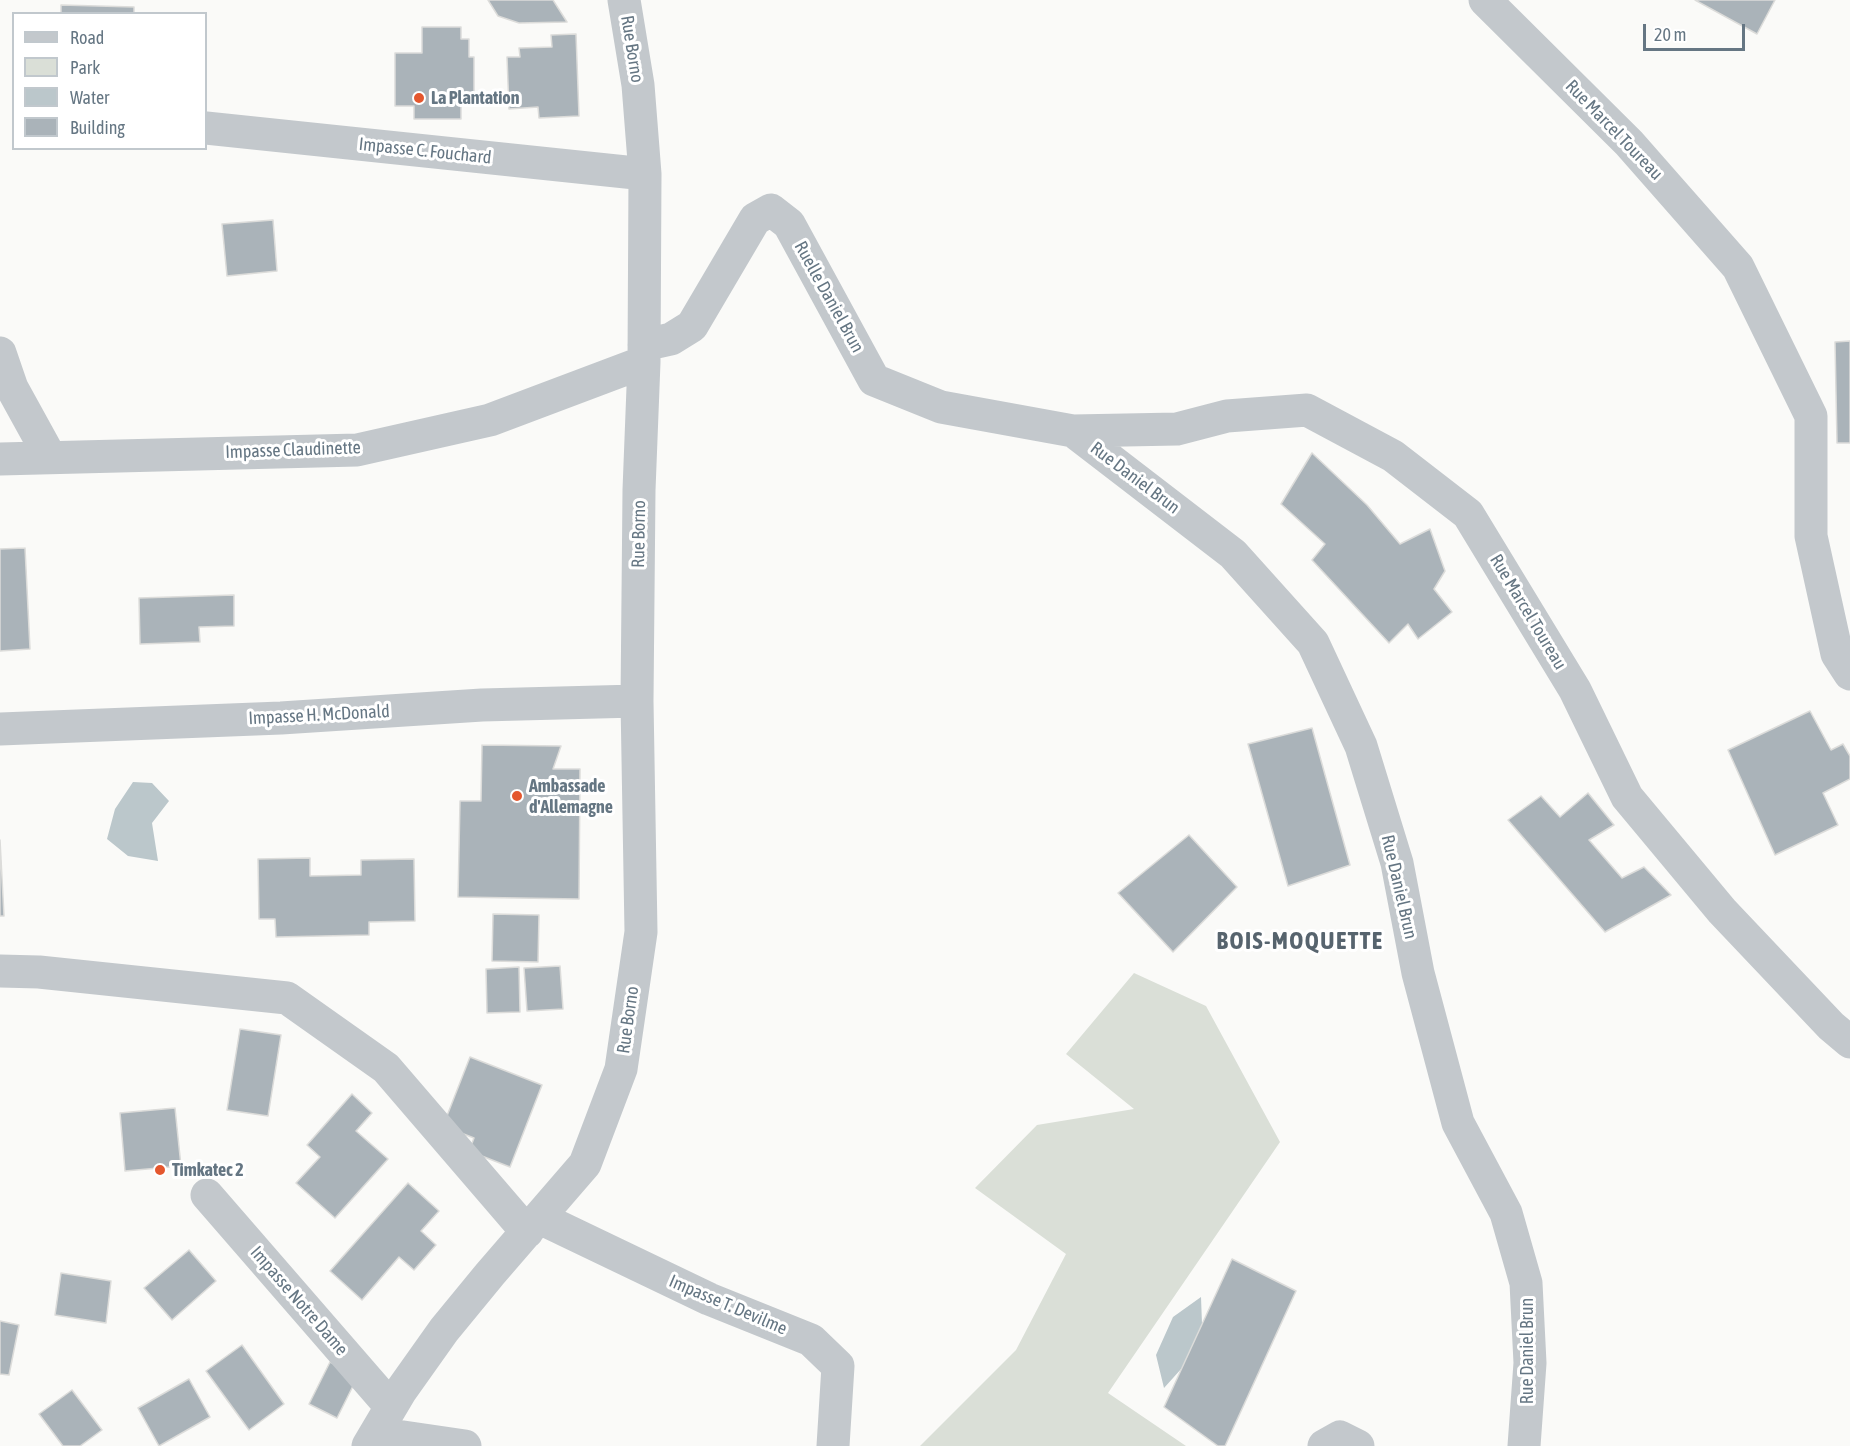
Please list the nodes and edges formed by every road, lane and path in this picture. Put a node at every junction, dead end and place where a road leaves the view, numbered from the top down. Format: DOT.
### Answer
graph roads {
  1 [pos="624,0"];
  2 [pos="1485,0"];
  3 [pos="207,128"];
  4 [pos="645,174"];
  5 [pos="0,353"];
  6 [pos="644,353"];
  7 [pos="1073,431"];
  8 [pos="50,457"];
  9 [pos="0,459"];
  10 [pos="1850,674"];
  11 [pos="638,701"];
  12 [pos="0,729"];
  13 [pos="0,971"];
  14 [pos="1850,1042"];
  15 [pos="207,1195"];
  16 [pos="534,1225"];
  17 [pos="378,1428"];
  18 [pos="465,1446"];
  19 [pos="833,1446"];
  20 [pos="1324,1446"];
  21 [pos="1358,1446"];
  22 [pos="1524,1446"];
  1 -- 4 [label="street, Rue Borno"];
  2 -- 10 [label="street, Rue Marcel Toureau"];
  3 -- 4 [label="street, Impasse C. Fouchard"];
  4 -- 6 [label="street, Rue Borno"];
  5 -- 8 [label="street"];
  6 -- 7 [label="street, Ruelle Daniel Brun"];
  6 -- 8 [label="street, Impasse Claudinette"];
  6 -- 11 [label="street, Rue Borno"];
  7 -- 14 [label="street, Rue Marcel Toureau"];
  7 -- 22 [label="street, Rue Daniel Brun"];
  8 -- 9 [label="street, Impasse Claudinette"];
  11 -- 12 [label="street, Impasse H. McDonald"];
  11 -- 16 [label="street, Rue Borno"];
  13 -- 16 [label="street"];
  15 -- 17 [label="street, Impasse Notre Dame"];
  16 -- 17 [label="street, Rue Borno"];
  16 -- 19 [label="street, Impasse T. Devilme"];
  17 -- 18 [label="street"];
  20 -- 21 [label="street"];
}
